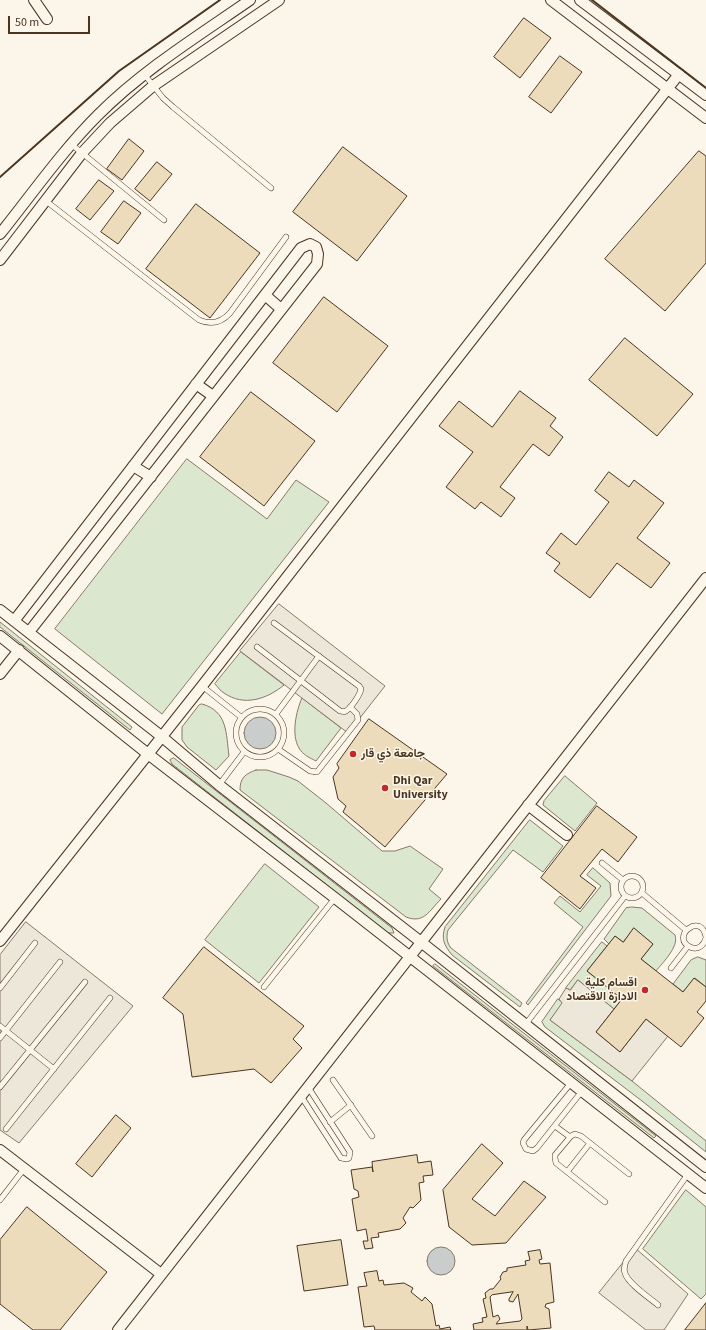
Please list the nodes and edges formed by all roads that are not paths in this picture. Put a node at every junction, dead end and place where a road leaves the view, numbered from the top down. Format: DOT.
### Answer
graph roads {
  1 [pos="34,0"];
  2 [pos="250,0"];
  3 [pos="279,0"];
  4 [pos="551,0"];
  5 [pos="580,0"];
  6 [pos="47,19"];
  7 [pos="144,74"];
  8 [pos="678,74"];
  9 [pos="153,86"];
  10 [pos="668,88"];
  11 [pos="706,95"];
  12 [pos="706,118"];
  13 [pos="70,144"];
  14 [pos="82,153"];
  15 [pos="271,188"];
  16 [pos="46,201"];
  17 [pos="164,220"];
  18 [pos="0,234"];
  19 [pos="286,237"];
  20 [pos="0,260"];
  21 [pos="265,295"];
  22 [pos="281,309"];
  23 [pos="196,384"];
  24 [pos="213,396"];
  25 [pos="133,466"];
  26 [pos="150,477"];
  27 [pos="706,578"];
  28 [pos="0,610"];
  29 [pos="14,621"];
  30 [pos="274,623"];
  31 [pos="29,632"];
  32 [pos="0,636"];
  33 [pos="257,647"];
  34 [pos="19,650"];
  35 [pos="319,656"];
  36 [pos="0,674"];
  37 [pos="301,681"];
  38 [pos="202,686"];
  39 [pos="350,707"];
  40 [pos="276,714"];
  41 [pos="241,717"];
  42 [pos="161,736"];
  43 [pos="278,749"];
  44 [pos="244,752"];
  45 [pos="148,754"];
  46 [pos="219,785"];
  47 [pos="528,805"];
  48 [pos="567,835"];
  49 [pos="602,863"];
  50 [pos="623,880"];
  51 [pos="642,893"];
  52 [pos="626,896"];
  53 [pos="336,898"];
  54 [pos="686,930"];
  55 [pos="706,940"];
  56 [pos="0,941"];
  57 [pos="421,942"];
  58 [pos="36,943"];
  59 [pos="688,946"];
  60 [pos="410,956"];
  61 [pos="60,962"];
  62 [pos="671,968"];
  63 [pos="85,982"];
  64 [pos="264,987"];
  65 [pos="0,988"];
  66 [pos="110,998"];
  67 [pos="525,1025"];
  68 [pos="0,1026"];
  69 [pos="6,1031"];
  70 [pos="0,1038"];
  71 [pos="30,1050"];
  72 [pos="54,1069"];
  73 [pos="333,1080"];
  74 [pos="571,1083"];
  75 [pos="308,1087"];
  76 [pos="0,1088"];
  77 [pos="582,1091"];
  78 [pos="301,1096"];
  79 [pos="350,1105"];
  80 [pos="330,1122"];
  81 [pos="555,1126"];
  82 [pos="6,1129"];
  83 [pos="372,1136"];
  84 [pos="666,1136"];
  85 [pos="570,1137"];
  86 [pos="590,1143"];
  87 [pos="656,1149"];
  88 [pos="0,1150"];
  89 [pos="706,1167"];
  90 [pos="24,1169"];
  91 [pos="567,1172"];
  92 [pos="629,1174"];
  93 [pos="688,1174"];
  94 [pos="706,1188"];
  95 [pos="0,1200"];
  96 [pos="605,1202"];
  97 [pos="161,1274"];
  98 [pos="658,1305"];
  99 [pos="118,1330"];
  1 -- 6 [label="street"];
  2 -- 7 [label="street"];
  3 -- 9 [label="street"];
  4 -- 10 [label="street"];
  5 -- 8 [label="street"];
  7 -- 9 [label="lane"];
  7 -- 13 [label="street"];
  8 -- 10 [label="street"];
  8 -- 11 [label="street"];
  9 -- 14 [label="street"];
  9 -- 15 [label="lane"];
  10 -- 12 [label="street"];
  10 -- 38 [label="street"];
  13 -- 14 [label="lane"];
  13 -- 18 [label="street"];
  14 -- 16 [label="street"];
  14 -- 17 [label="lane"];
  16 -- 19 [label="lane"];
  16 -- 20 [label="street"];
  21 -- 22 [label="street"];
  21 -- 22 [label="street"];
  21 -- 23 [label="street"];
  22 -- 24 [label="street"];
  23 -- 24 [label="street"];
  23 -- 25 [label="street"];
  24 -- 26 [label="street"];
  25 -- 26 [label="street"];
  25 -- 29 [label="street"];
  26 -- 31 [label="street"];
  27 -- 47 [label="street"];
  28 -- 29 [label="street"];
  29 -- 31 [label="street"];
  30 -- 35 [label="lane"];
  31 -- 42 [label="street"];
  32 -- 34 [label="street"];
  33 -- 37 [label="lane"];
  34 -- 36 [label="street"];
  34 -- 45 [label="street"];
  35 -- 37 [label="lane"];
  35 -- 39 [label="lane"];
  37 -- 39 [label="lane"];
  37 -- 40 [label="lane"];
  38 -- 41 [label="lane"];
  38 -- 42 [label="street"];
  39 -- 43 [label="lane"];
  40 -- 41 [label="lane"];
  40 -- 43 [label="lane"];
  41 -- 44 [label="lane"];
  42 -- 45 [label="street"];
  42 -- 46 [label="street"];
  43 -- 44 [label="lane"];
  44 -- 46 [label="lane"];
  45 -- 53 [label="street"];
  45 -- 56 [label="street"];
  46 -- 57 [label="street"];
  47 -- 48 [label="street"];
  47 -- 57 [label="street"];
  49 -- 50 [label="lane"];
  50 -- 51 [label="lane"];
  50 -- 52 [label="lane"];
  51 -- 52 [label="lane"];
  51 -- 54 [label="lane"];
  52 -- 67 [label="lane"];
  53 -- 60 [label="street"];
  53 -- 64 [label="lane"];
  54 -- 55 [label="lane"];
  54 -- 59 [label="lane"];
  55 -- 59 [label="lane"];
  57 -- 60 [label="street"];
  57 -- 67 [label="street"];
  58 -- 65 [label="lane"];
  59 -- 62 [label="lane"];
  60 -- 74 [label="street"];
  60 -- 75 [label="street"];
  61 -- 69 [label="lane"];
  63 -- 71 [label="lane"];
  66 -- 72 [label="lane"];
  67 -- 84 [label="street"];
  68 -- 69 [label="lane"];
  69 -- 70 [label="lane"];
  69 -- 71 [label="lane"];
  71 -- 72 [label="lane"];
  71 -- 76 [label="lane"];
  72 -- 82 [label="lane"];
  73 -- 79 [label="lane"];
  74 -- 77 [label="street"];
  74 -- 81 [label="lane"];
  75 -- 78 [label="street"];
  75 -- 80 [label="lane"];
  77 -- 81 [label="lane"];
  77 -- 87 [label="street"];
  78 -- 80 [label="lane"];
  78 -- 97 [label="street"];
  79 -- 80 [label="lane"];
  79 -- 83 [label="lane"];
  81 -- 85 [label="lane"];
  84 -- 87 [label="street"];
  84 -- 89 [label="street"];
  85 -- 86 [label="lane"];
  85 -- 91 [label="lane"];
  86 -- 91 [label="lane"];
  86 -- 92 [label="lane"];
  87 -- 93 [label="street"];
  88 -- 90 [label="street"];
  90 -- 95 [label="lane"];
  90 -- 97 [label="street"];
  91 -- 96 [label="lane"];
  93 -- 94 [label="street"];
  93 -- 98 [label="lane"];
  97 -- 99 [label="street"];
}
